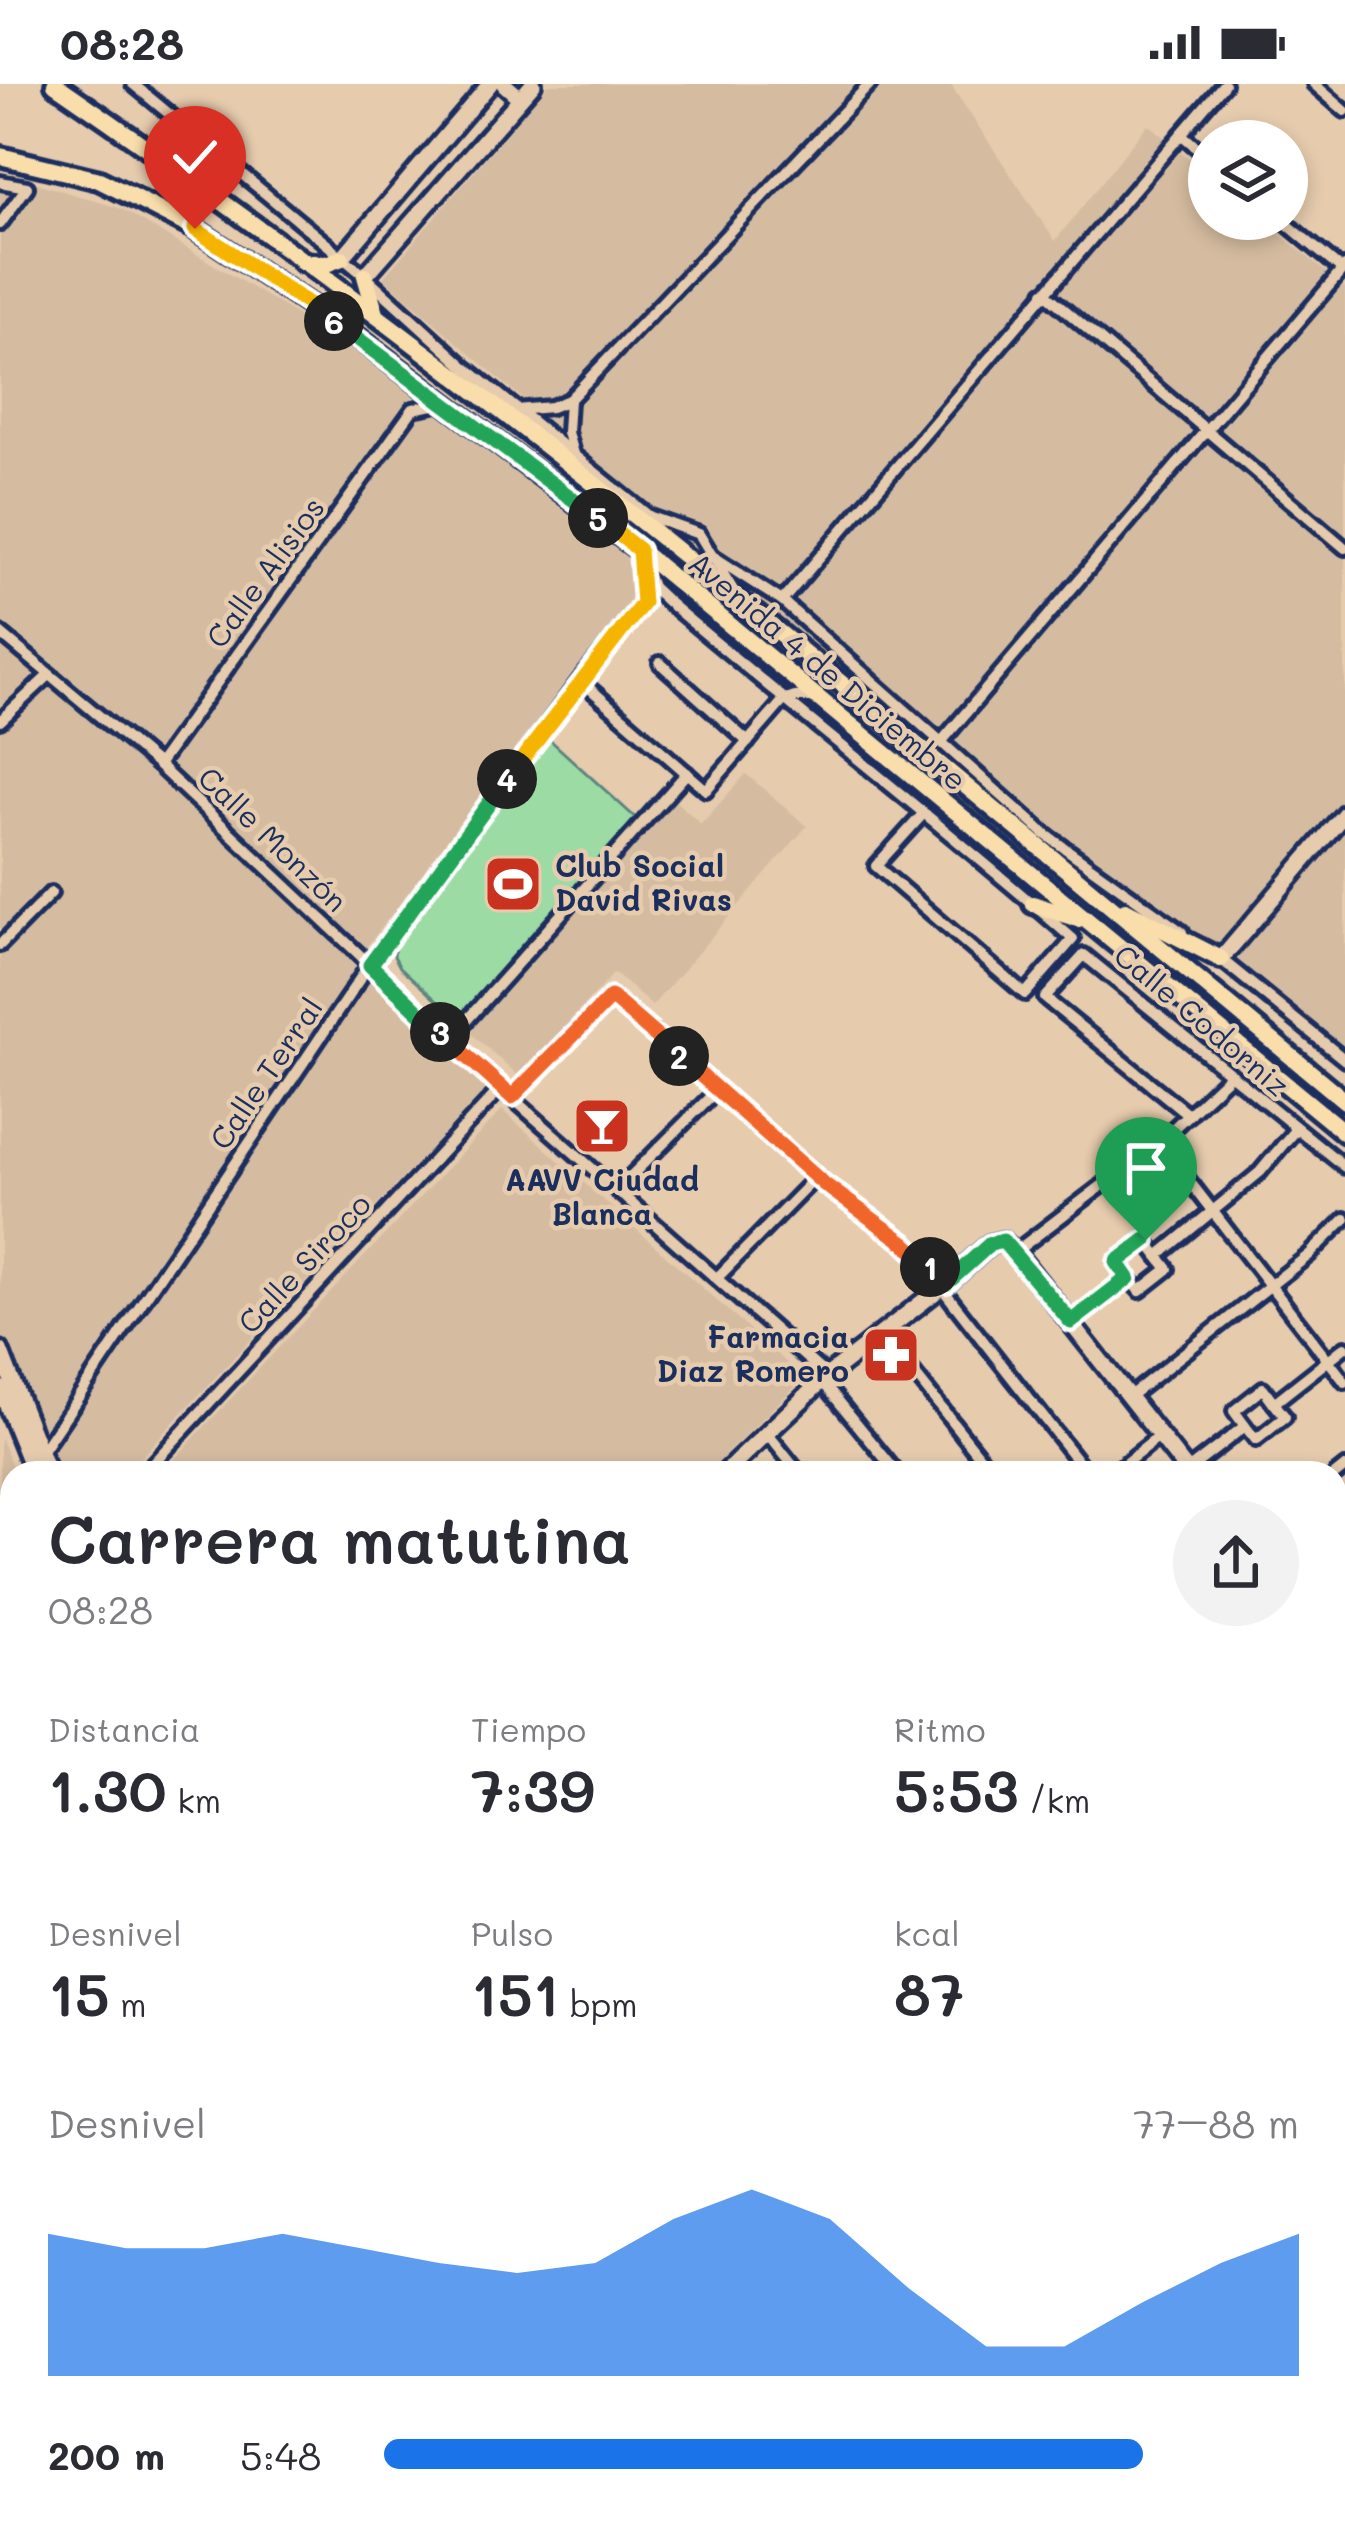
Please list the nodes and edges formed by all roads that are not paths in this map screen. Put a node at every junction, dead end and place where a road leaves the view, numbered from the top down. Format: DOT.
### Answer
graph roads {
  1 [pos="56,84"];
  2 [pos="133,84"];
  3 [pos="490,84"];
  4 [pos="504,84"];
  5 [pos="533,84"];
  6 [pos="870,84"];
  7 [pos="1224,84"];
  8 [pos="1314,84"];
  9 [pos="520,98"];
  10 [pos="1345,111"];
  11 [pos="1181,134"];
  12 [pos="1188,140"];
  13 [pos="0,156"];
  14 [pos="0,182"];
  15 [pos="0,224"];
  16 [pos="1307,240"];
  17 [pos="342,258"];
  18 [pos="302,262"];
  19 [pos="1343,269"];
  20 [pos="365,276"];
  21 [pos="1044,292"];
  22 [pos="376,314"];
  23 [pos="568,400"];
  24 [pos="446,403"];
  25 [pos="516,410"];
  26 [pos="1206,433"];
  27 [pos="573,454"];
  28 [pos="630,510"];
  29 [pos="650,517"];
  30 [pos="1345,548"];
  31 [pos="639,550"];
  32 [pos="714,557"];
  33 [pos="644,572"];
  34 [pos="738,598"];
  35 [pos="668,602"];
  36 [pos="782,602"];
  37 [pos="643,603"];
  38 [pos="0,633"];
  39 [pos="660,662"];
  40 [pos="48,676"];
  41 [pos="580,680"];
  42 [pos="814,698"];
  43 [pos="783,701"];
  44 [pos="0,721"];
  45 [pos="942,741"];
  46 [pos="748,742"];
  47 [pos="158,765"];
  48 [pos="687,773"];
  49 [pos="1345,813"];
  50 [pos="922,814"];
  51 [pos="51,893"];
  52 [pos="1095,894"];
  53 [pos="1034,904"];
  54 [pos="1089,923"];
  55 [pos="0,946"];
  56 [pos="1221,959"];
  57 [pos="370,965"];
  58 [pos="449,1040"];
  59 [pos="1345,1060"];
  60 [pos="1230,1075"];
  61 [pos="717,1090"];
  62 [pos="506,1093"];
  63 [pos="1345,1101"];
  64 [pos="1189,1115"];
  65 [pos="1295,1130"];
  66 [pos="1345,1133"];
  67 [pos="1159,1142"];
  68 [pos="1345,1167"];
  69 [pos="816,1178"];
  70 [pos="617,1190"];
  71 [pos="1213,1211"];
  72 [pos="1345,1219"];
  73 [pos="1016,1252"];
  74 [pos="1158,1256"];
  75 [pos="1128,1278"];
  76 [pos="717,1279"];
  77 [pos="944,1285"];
  78 [pos="1271,1286"];
  79 [pos="1071,1322"];
  80 [pos="882,1333"];
  81 [pos="1345,1347"];
  82 [pos="0,1350"];
  83 [pos="1329,1361"];
  84 [pos="824,1378"];
  85 [pos="1345,1382"];
  86 [pos="0,1388"];
  87 [pos="1130,1396"];
  88 [pos="1274,1403"];
  89 [pos="1245,1426"];
  90 [pos="767,1433"];
  91 [pos="1160,1436"];
  92 [pos="34,1461"];
  93 [pos="34,1461"];
  94 [pos="37,1461"];
  95 [pos="155,1461"];
  96 [pos="738,1461"];
  97 [pos="790,1461"];
  98 [pos="888,1461"];
  99 [pos="983,1461"];
  100 [pos="1078,1461"];
  101 [pos="1128,1461"];
  102 [pos="1178,1461"];
  103 [pos="1200,1461"];
  1 -- 18 [label="main road, Avenida 4 de Diciembre"];
  2 -- 17 [label="street"];
  3 -- 17 [label="street"];
  4 -- 9 [label="street"];
  5 -- 9 [label="street"];
  6 -- 23 [label="street"];
  7 -- 11 [label="street"];
  8 -- 10 [label="street"];
  9 -- 20 [label="street"];
  11 -- 12 [label="street"];
  11 -- 21 [label="street"];
  13 -- 24 [label="main road, Avenida 4 de Diciembre"];
  14 -- 15 [label="street"];
  16 -- 19 [label="street"];
  17 -- 18 [label="main road"];
  17 -- 20 [label="street"];
  18 -- 22 [label="main road, Avenida 4 de Diciembre"];
  19 -- 26 [label="street"];
  20 -- 22 [label="main road"];
  20 -- 25 [label="street"];
  21 -- 26 [label="street"];
  21 -- 36 [label="street"];
  22 -- 28 [label="main road, Avenida 4 de Diciembre"];
  23 -- 25 [label="street"];
  23 -- 27 [label="street"];
  24 -- 31 [label="main road, Avenida 4 de Diciembre"];
  24 -- 47 [label="street, Calle Alisios"];
  25 -- 27 [label="street"];
  26 -- 30 [label="street"];
  26 -- 45 [label="street"];
  27 -- 29 [label="street"];
  28 -- 29 [label="street"];
  28 -- 34 [label="main road, Avenida 4 de Diciembre"];
  29 -- 32 [label="street"];
  31 -- 33 [label="street"];
  31 -- 42 [label="main road, Avenida 4 de Diciembre"];
  32 -- 34 [label="street"];
  32 -- 36 [label="street"];
  33 -- 35 [label="street"];
  33 -- 37 [label="street"];
  34 -- 52 [label="main road, Avenida 4 de Diciembre"];
  35 -- 37 [label="street"];
  35 -- 43 [label="street"];
  36 -- 45 [label="street"];
  37 -- 41 [label="street, Calle Terral"];
  38 -- 40 [label="street, Calle Monzón"];
  39 -- 46 [label="street"];
  40 -- 44 [label="street"];
  40 -- 47 [label="street, Calle Monzón"];
  41 -- 48 [label="street"];
  41 -- 57 [label="street, Calle Terral"];
  42 -- 43 [label="street"];
  42 -- 54 [label="main road, Avenida 4 de Diciembre"];
  43 -- 46 [label="street"];
  43 -- 50 [label="street"];
  45 -- 56 [label="street"];
  46 -- 48 [label="street"];
  47 -- 57 [label="street, Calle Monzón"];
  48 -- 58 [label="street"];
  49 -- 56 [label="street"];
  50 -- 53 [label="street"];
  50 -- 53 [label="street"];
  51 -- 55 [label="street"];
  52 -- 56 [label="main road"];
  52 -- 63 [label="main road, Avenida 4 de Diciembre"];
  53 -- 54 [label="main road"];
  54 -- 66 [label="main road, Avenida 4 de Diciembre"];
  56 -- 59 [label="street"];
  57 -- 58 [label="street, Calle Monzón"];
  57 -- 94 [label="street, Calle Terral"];
  58 -- 62 [label="street, Calle Monzón"];
  60 -- 64 [label="street"];
  60 -- 64 [label="street, Calle Codorniz"];
  60 -- 65 [label="street, Calle Codorniz"];
  61 -- 62 [label="street, Calle Siroco"];
  61 -- 69 [label="street"];
  61 -- 70 [label="street"];
  62 -- 70 [label="street, Calle Monzón"];
  62 -- 95 [label="street, Calle Siroco"];
  64 -- 67 [label="street"];
  65 -- 68 [label="street, Calle Codorniz"];
  65 -- 71 [label="street"];
  67 -- 71 [label="street"];
  67 -- 73 [label="street"];
  69 -- 76 [label="street"];
  69 -- 77 [label="street"];
  70 -- 76 [label="street, Calle Monzón"];
  71 -- 74 [label="street"];
  71 -- 78 [label="street"];
  72 -- 78 [label="street"];
  73 -- 77 [label="street"];
  73 -- 79 [label="street"];
  74 -- 75 [label="street"];
  74 -- 75 [label="street"];
  75 -- 79 [label="street"];
  76 -- 84 [label="street, Calle Monzón"];
  77 -- 80 [label="street"];
  77 -- 100 [label="street"];
  78 -- 83 [label="street"];
  78 -- 87 [label="street"];
  79 -- 87 [label="street"];
  80 -- 84 [label="street"];
  80 -- 99 [label="street"];
  81 -- 83 [label="street"];
  82 -- 92 [label="street"];
  83 -- 85 [label="street"];
  83 -- 88 [label="street"];
  84 -- 90 [label="street"];
  84 -- 98 [label="street, Calle Monzón"];
  86 -- 93 [label="street"];
  87 -- 91 [label="street"];
  88 -- 89 [label="street"];
  88 -- 89 [label="street"];
  89 -- 103 [label="street"];
  90 -- 96 [label="street"];
  90 -- 97 [label="street"];
  91 -- 101 [label="street"];
  91 -- 102 [label="street"];
}
